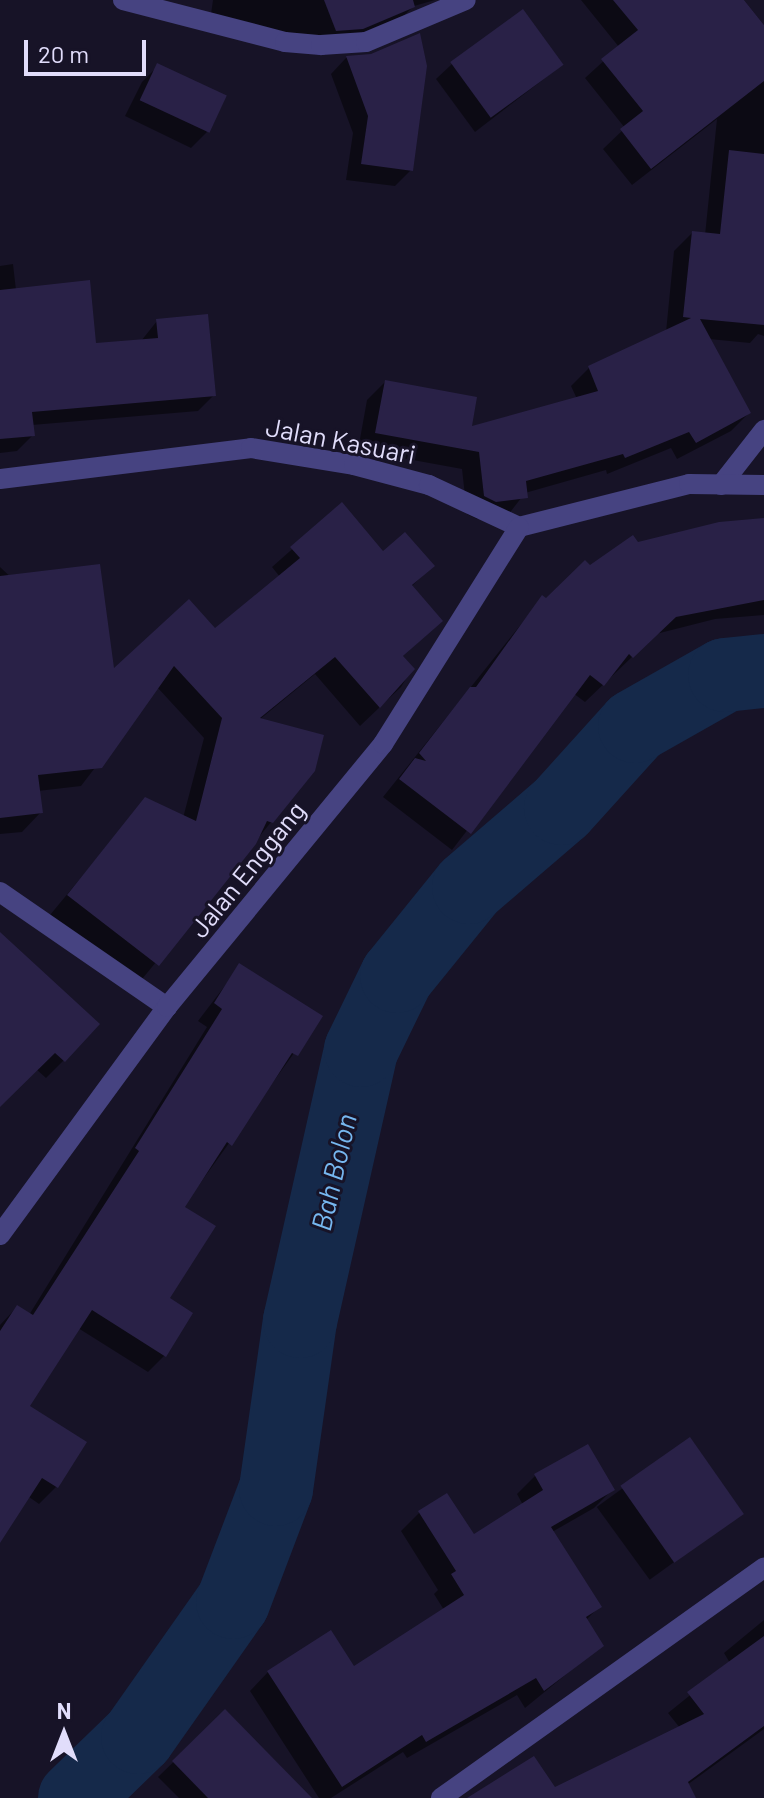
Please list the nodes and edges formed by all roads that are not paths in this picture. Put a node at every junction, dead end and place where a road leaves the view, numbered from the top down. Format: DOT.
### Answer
graph roads {
  1 [pos="123,0"];
  2 [pos="466,0"];
  3 [pos="764,430"];
  4 [pos="0,479"];
  5 [pos="721,485"];
  6 [pos="764,485"];
  7 [pos="519,527"];
  8 [pos="0,892"];
  9 [pos="167,1007"];
  10 [pos="0,1235"];
  11 [pos="764,1568"];
  12 [pos="441,1798"];
  1 -- 2 [label="street"];
  3 -- 5 [label="street"];
  4 -- 7 [label="street, Jalan Kasuari"];
  5 -- 6 [label="street"];
  5 -- 7 [label="street"];
  7 -- 9 [label="street, Jalan Enggang"];
  8 -- 9 [label="street"];
  9 -- 10 [label="street, Jalan Enggang"];
  11 -- 12 [label="street"];
}
